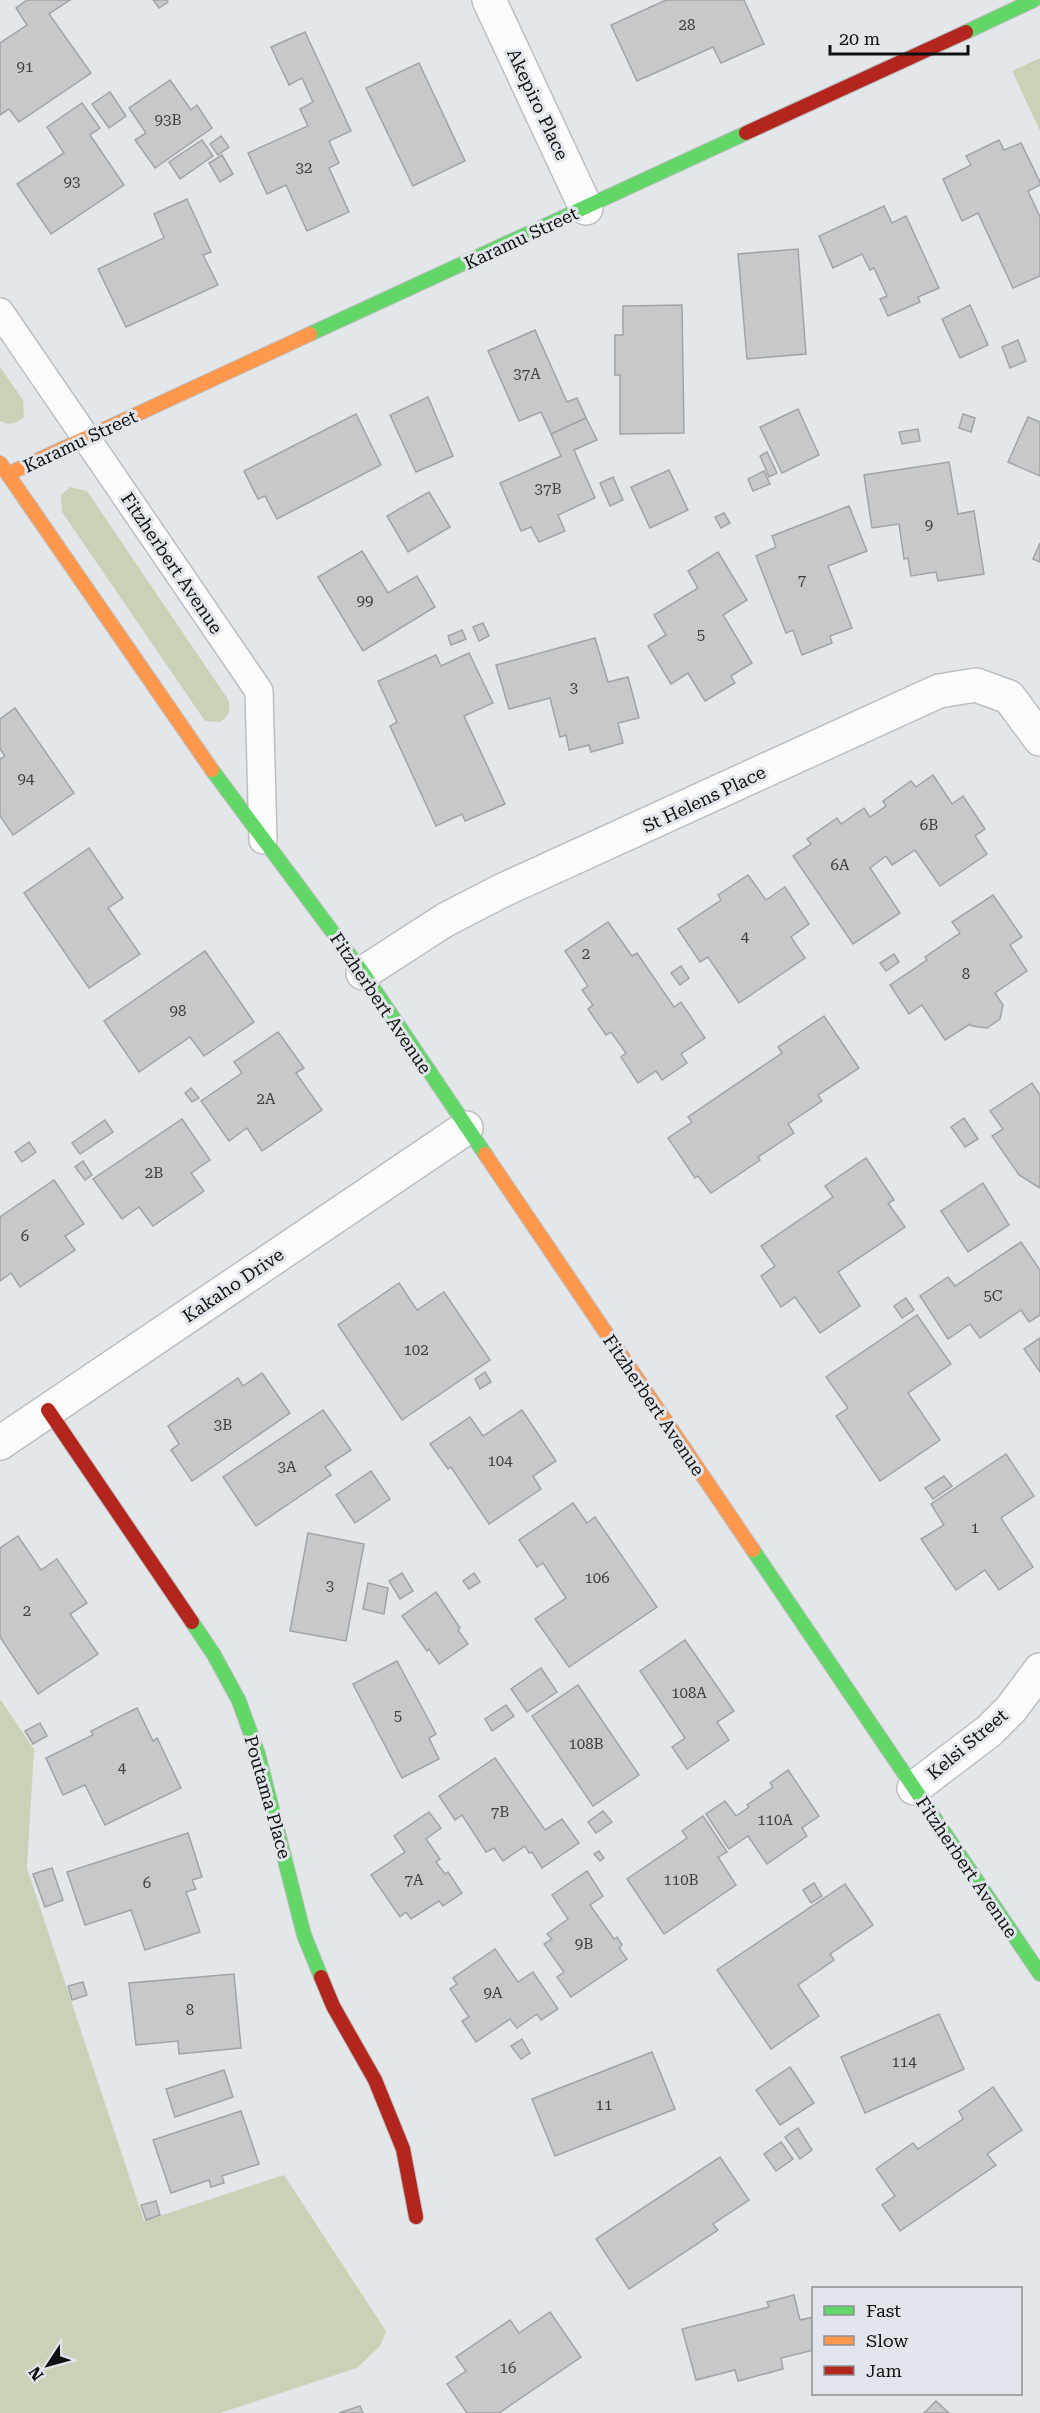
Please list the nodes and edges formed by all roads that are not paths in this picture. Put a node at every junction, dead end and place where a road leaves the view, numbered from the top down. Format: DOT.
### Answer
graph roads {
  1 [pos="489,0"];
  2 [pos="1034,0"];
  3 [pos="586,208"];
  4 [pos="0,312"];
  5 [pos="86,438"];
  6 [pos="0,462"];
  7 [pos="8,474"];
  8 [pos="1040,739"];
  9 [pos="263,840"];
  10 [pos="363,973"];
  11 [pos="466,1128"];
  12 [pos="48,1410"];
  13 [pos="0,1443"];
  14 [pos="1040,1670"];
  15 [pos="914,1788"];
  16 [pos="1040,1974"];
  17 [pos="416,2217"];
  1 -- 3 [label="street, Akepiro Place"];
  2 -- 3 [label="street, Karamu Street"];
  3 -- 5 [label="street, Karamu Street"];
  4 -- 5 [label="lane, Fitzherbert Avenue"];
  5 -- 7 [label="street, Karamu Street"];
  5 -- 9 [label="lane, Fitzherbert Avenue"];
  6 -- 7 [label="street, Fitzherbert Avenue"];
  7 -- 9 [label="street, Fitzherbert Avenue"];
  8 -- 10 [label="street, St Helens Place"];
  9 -- 10 [label="street, Fitzherbert Avenue"];
  10 -- 11 [label="street, Fitzherbert Avenue"];
  11 -- 12 [label="street, Kakaho Drive"];
  11 -- 15 [label="street, Fitzherbert Avenue"];
  12 -- 13 [label="street, Kakaho Drive"];
  12 -- 17 [label="street, Poutama Place"];
  14 -- 15 [label="street, Kelsi Street"];
  15 -- 16 [label="street, Fitzherbert Avenue"];
}
